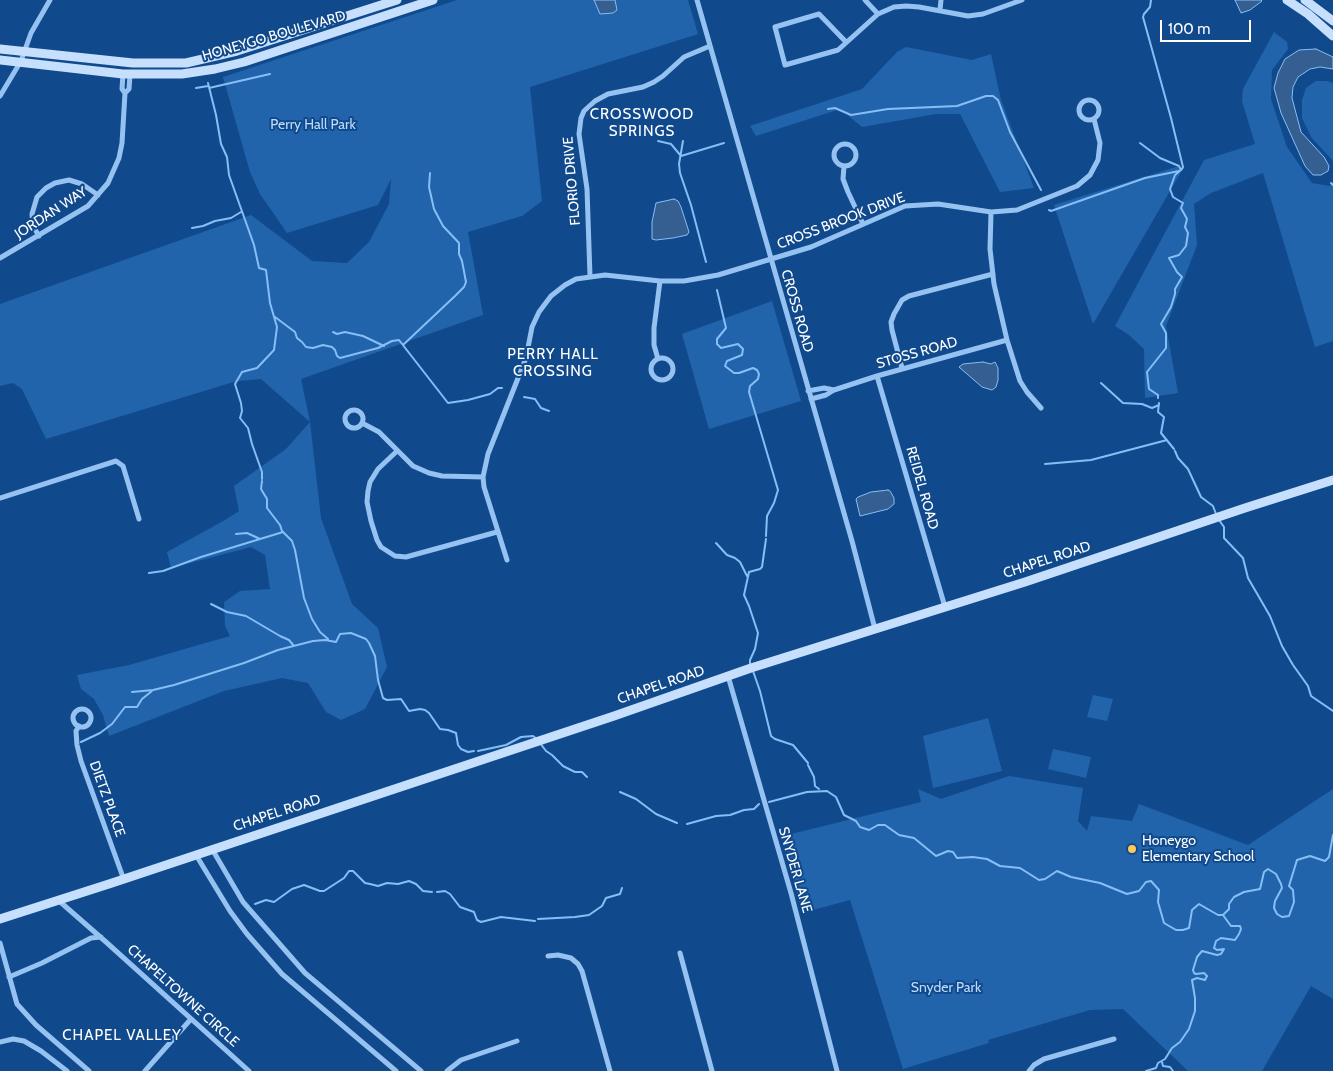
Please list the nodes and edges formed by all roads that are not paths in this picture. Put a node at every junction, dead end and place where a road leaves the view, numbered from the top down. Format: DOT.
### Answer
graph roads {
  1 [pos="50,0"];
  2 [pos="397,0"];
  3 [pos="433,0"];
  4 [pos="697,0"];
  5 [pos="865,0"];
  6 [pos="920,0"];
  7 [pos="942,0"];
  8 [pos="1022,0"];
  9 [pos="1286,0"];
  10 [pos="1305,0"];
  11 [pos="919,7"];
  12 [pos="940,10"];
  13 [pos="878,14"];
  14 [pos="1333,21"];
  15 [pos="1333,36"];
  16 [pos="846,42"];
  17 [pos="710,46"];
  18 [pos="0,49"];
  19 [pos="25,52"];
  20 [pos="0,60"];
  21 [pos="21,62"];
  22 [pos="127,74"];
  23 [pos="0,96"];
  24 [pos="1094,119"];
  25 [pos="844,166"];
  26 [pos="98,195"];
  27 [pos="991,212"];
  28 [pos="863,224"];
  29 [pos="39,236"];
  30 [pos="0,258"];
  31 [pos="771,259"];
  32 [pos="993,274"];
  33 [pos="590,276"];
  34 [pos="660,280"];
  35 [pos="1007,340"];
  36 [pos="658,359"];
  37 [pos="902,368"];
  38 [pos="878,376"];
  39 [pos="834,390"];
  40 [pos="808,392"];
  41 [pos="811,399"];
  42 [pos="1041,408"];
  43 [pos="362,423"];
  44 [pos="397,451"];
  45 [pos="483,477"];
  46 [pos="1333,480"];
  47 [pos="0,498"];
  48 [pos="139,519"];
  49 [pos="497,532"];
  50 [pos="507,560"];
  51 [pos="945,607"];
  52 [pos="875,628"];
  53 [pos="728,676"];
  54 [pos="78,726"];
  55 [pos="212,849"];
  56 [pos="196,855"];
  57 [pos="124,880"];
  58 [pos="58,900"];
  59 [pos="0,919"];
  60 [pos="101,937"];
  61 [pos="0,943"];
  62 [pos="680,953"];
  63 [pos="548,956"];
  64 [pos="9,977"];
  65 [pos="191,1019"];
  66 [pos="1114,1039"];
  67 [pos="517,1041"];
  68 [pos="0,1042"];
  69 [pos="67,1071"];
  70 [pos="89,1071"];
  71 [pos="145,1071"];
  72 [pos="249,1071"];
  73 [pos="396,1071"];
  74 [pos="421,1071"];
  75 [pos="447,1071"];
  76 [pos="610,1071"];
  77 [pos="712,1071"];
  78 [pos="837,1071"];
  79 [pos="1029,1071"];
  1 -- 19 [label="street"];
  2 -- 19 [label="street, HONEYGO BOULEVARD"];
  3 -- 22 [label="street, HONEYGO BOULEVARD"];
  4 -- 17 [label="street, CROSS ROAD"];
  5 -- 13 [label="street"];
  6 -- 11 [label="street"];
  7 -- 12 [label="street"];
  8 -- 12 [label="street"];
  9 -- 15 [label="street"];
  10 -- 14 [label="street"];
  11 -- 12 [label="street"];
  11 -- 13 [label="street"];
  13 -- 16 [label="street"];
  16 -- 16 [label="street"];
  17 -- 31 [label="street, CROSS ROAD"];
  17 -- 33 [label="street, FLORIO DRIVE"];
  18 -- 19 [label="street, HONEYGO BOULEVARD"];
  19 -- 21 [label="street"];
  20 -- 21 [label="street, HONEYGO BOULEVARD"];
  21 -- 22 [label="street, HONEYGO BOULEVARD"];
  21 -- 23 [label="street"];
  22 -- 26 [label="street, JORDAN WAY"];
  24 -- 27 [label="street, CROSS BROOK DRIVE"];
  25 -- 25 [label="street"];
  25 -- 28 [label="street"];
  26 -- 29 [label="street, JORDAN WAY"];
  26 -- 29 [label="street"];
  27 -- 28 [label="street, CROSS BROOK DRIVE"];
  27 -- 32 [label="street"];
  28 -- 31 [label="street, CROSS BROOK DRIVE"];
  29 -- 30 [label="street, JORDAN WAY"];
  31 -- 34 [label="street, CROSS BROOK DRIVE"];
  31 -- 40 [label="street, CROSS ROAD"];
  32 -- 35 [label="street"];
  32 -- 37 [label="street"];
  33 -- 34 [label="street, CROSS BROOK DRIVE"];
  33 -- 45 [label="street, CROSS BROOK DRIVE"];
  34 -- 36 [label="street"];
  35 -- 37 [label="street, STOSS ROAD"];
  35 -- 42 [label="street"];
  36 -- 36 [label="street"];
  37 -- 38 [label="street, STOSS ROAD"];
  38 -- 39 [label="street, STOSS ROAD"];
  38 -- 51 [label="street, REIDEL ROAD"];
  39 -- 40 [label="street, STOSS ROAD"];
  39 -- 41 [label="street, STOSS ROAD"];
  40 -- 41 [label="street, CROSS ROAD"];
  41 -- 52 [label="street, CROSS ROAD"];
  43 -- 44 [label="street"];
  44 -- 45 [label="street"];
  44 -- 49 [label="street"];
  45 -- 49 [label="street, CROSS BROOK DRIVE"];
  46 -- 51 [label="street, CHAPEL ROAD"];
  47 -- 48 [label="street"];
  49 -- 50 [label="street, CROSS BROOK DRIVE"];
  51 -- 52 [label="street, CHAPEL ROAD"];
  52 -- 53 [label="street, CHAPEL ROAD"];
  53 -- 55 [label="street, CHAPEL ROAD"];
  53 -- 78 [label="street, SNYDER LANE"];
  54 -- 57 [label="street, DIETZ PLACE"];
  55 -- 56 [label="street, CHAPEL ROAD"];
  55 -- 74 [label="street"];
  56 -- 57 [label="street, CHAPEL ROAD"];
  56 -- 73 [label="street"];
  57 -- 58 [label="street, CHAPEL ROAD"];
  58 -- 59 [label="street, CHAPEL ROAD"];
  58 -- 60 [label="street, CHAPELTOWNE CIRCLE"];
  60 -- 64 [label="street"];
  60 -- 65 [label="street, CHAPELTOWNE CIRCLE"];
  61 -- 64 [label="street"];
  62 -- 77 [label="street"];
  63 -- 76 [label="street"];
  64 -- 70 [label="street"];
  65 -- 71 [label="street"];
  65 -- 72 [label="street, CHAPELTOWNE CIRCLE"];
  66 -- 79 [label="street"];
  67 -- 75 [label="street"];
  68 -- 69 [label="street"];
}
